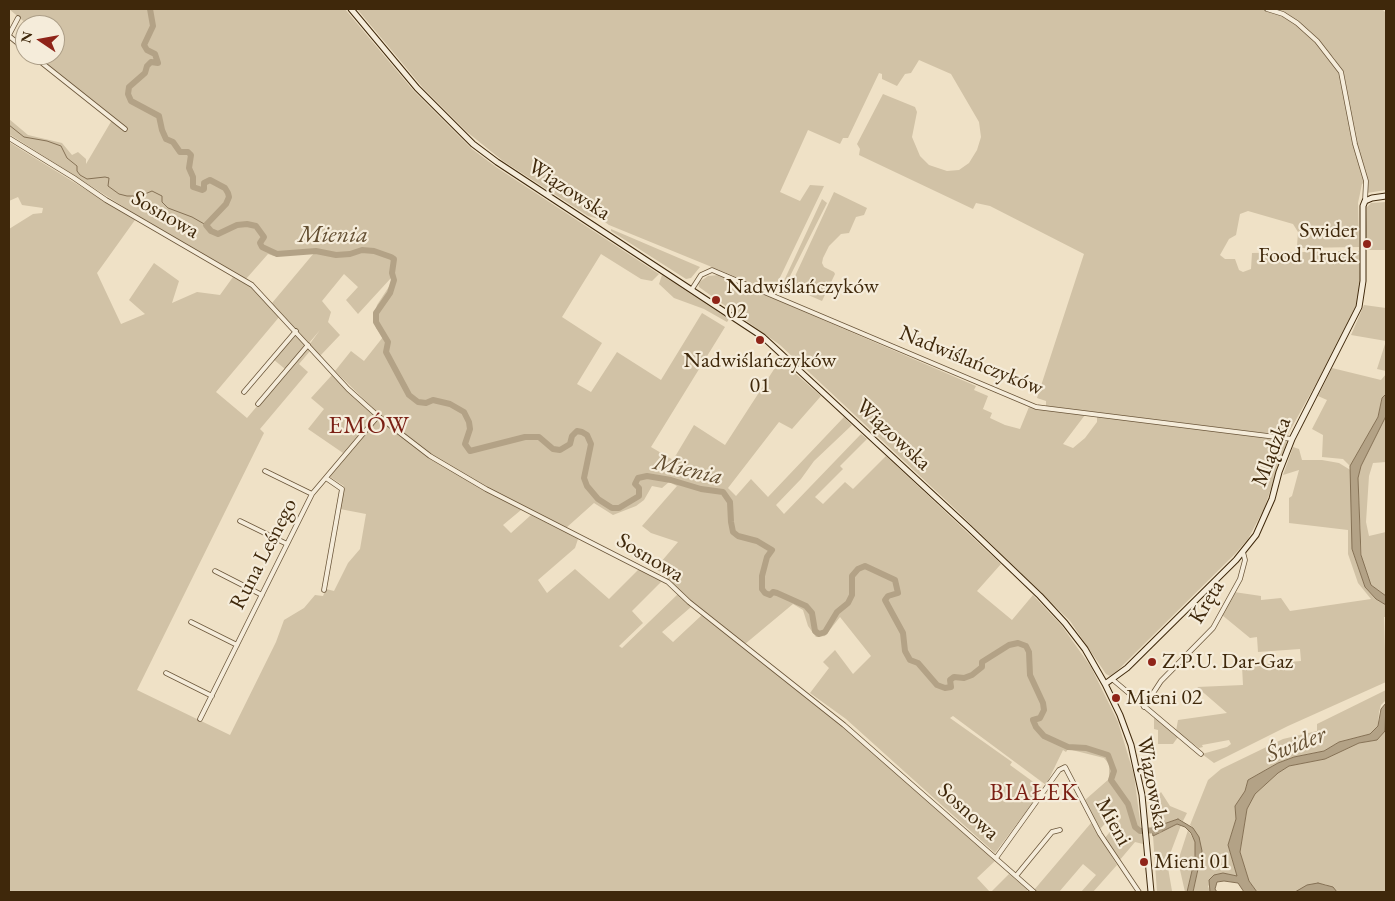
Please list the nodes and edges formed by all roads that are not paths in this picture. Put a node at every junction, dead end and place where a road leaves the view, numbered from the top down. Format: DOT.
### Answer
graph roads {
  1 [pos="351,9"];
  2 [pos="1266,9"];
  3 [pos="15,24"];
  4 [pos="9,36"];
  5 [pos="45,65"];
  6 [pos="125,129"];
  7 [pos="9,138"];
  8 [pos="1386,196"];
  9 [pos="1365,201"];
  10 [pos="692,289"];
  11 [pos="296,331"];
  12 [pos="308,345"];
  13 [pos="244,392"];
  14 [pos="258,404"];
  15 [pos="378,416"];
  16 [pos="1292,439"];
  17 [pos="265,471"];
  18 [pos="326,478"];
  19 [pos="312,494"];
  20 [pos="240,521"];
  21 [pos="287,544"];
  22 [pos="1243,552"];
  23 [pos="214,571"];
  24 [pos="324,590"];
  25 [pos="262,595"];
  26 [pos="191,622"];
  27 [pos="237,645"];
  28 [pos="166,673"];
  29 [pos="1112,679"];
  30 [pos="1105,684"];
  31 [pos="212,696"];
  32 [pos="1144,707"];
  33 [pos="200,719"];
  34 [pos="1201,754"];
  35 [pos="1060,830"];
  36 [pos="996,858"];
  37 [pos="1016,876"];
  38 [pos="1034,892"];
  39 [pos="1139,892"];
  40 [pos="1151,892"];
  1 -- 10 [label="main road, Wiązowska"];
  2 -- 9 [label="street"];
  3 -- 4 [label="street"];
  5 -- 6 [label="street"];
  7 -- 11 [label="street, Sosnowa"];
  8 -- 9 [label="main road"];
  9 -- 16 [label="main road, Mlądzka"];
  10 -- 16 [label="street, Nadwiślańczyków"];
  10 -- 30 [label="main road, Wiązowska"];
  11 -- 12 [label="street, Sosnowa"];
  11 -- 13 [label="street"];
  12 -- 14 [label="street"];
  12 -- 15 [label="street, Sosnowa"];
  15 -- 18 [label="street, Runa Leśnego"];
  15 -- 36 [label="street, Sosnowa"];
  16 -- 22 [label="main road, Mlądzka"];
  17 -- 19 [label="street"];
  18 -- 19 [label="street, Runa Leśnego"];
  18 -- 24 [label="street"];
  19 -- 21 [label="street, Runa Leśnego"];
  20 -- 21 [label="street"];
  21 -- 25 [label="street, Runa Leśnego"];
  22 -- 29 [label="main road, Mlądzka"];
  22 -- 32 [label="street, Kręta"];
  23 -- 25 [label="street"];
  25 -- 27 [label="street, Runa Leśnego"];
  26 -- 27 [label="street"];
  27 -- 31 [label="street, Runa Leśnego"];
  28 -- 31 [label="street"];
  29 -- 30 [label="main road, Mlądzka"];
  29 -- 32 [label="street"];
  30 -- 40 [label="main road, Wiązowska"];
  31 -- 33 [label="street, Runa Leśnego"];
  32 -- 34 [label="street"];
  35 -- 37 [label="street"];
  36 -- 37 [label="street, Sosnowa"];
  36 -- 39 [label="street, Mieni"];
  37 -- 38 [label="street, Sosnowa"];
}
